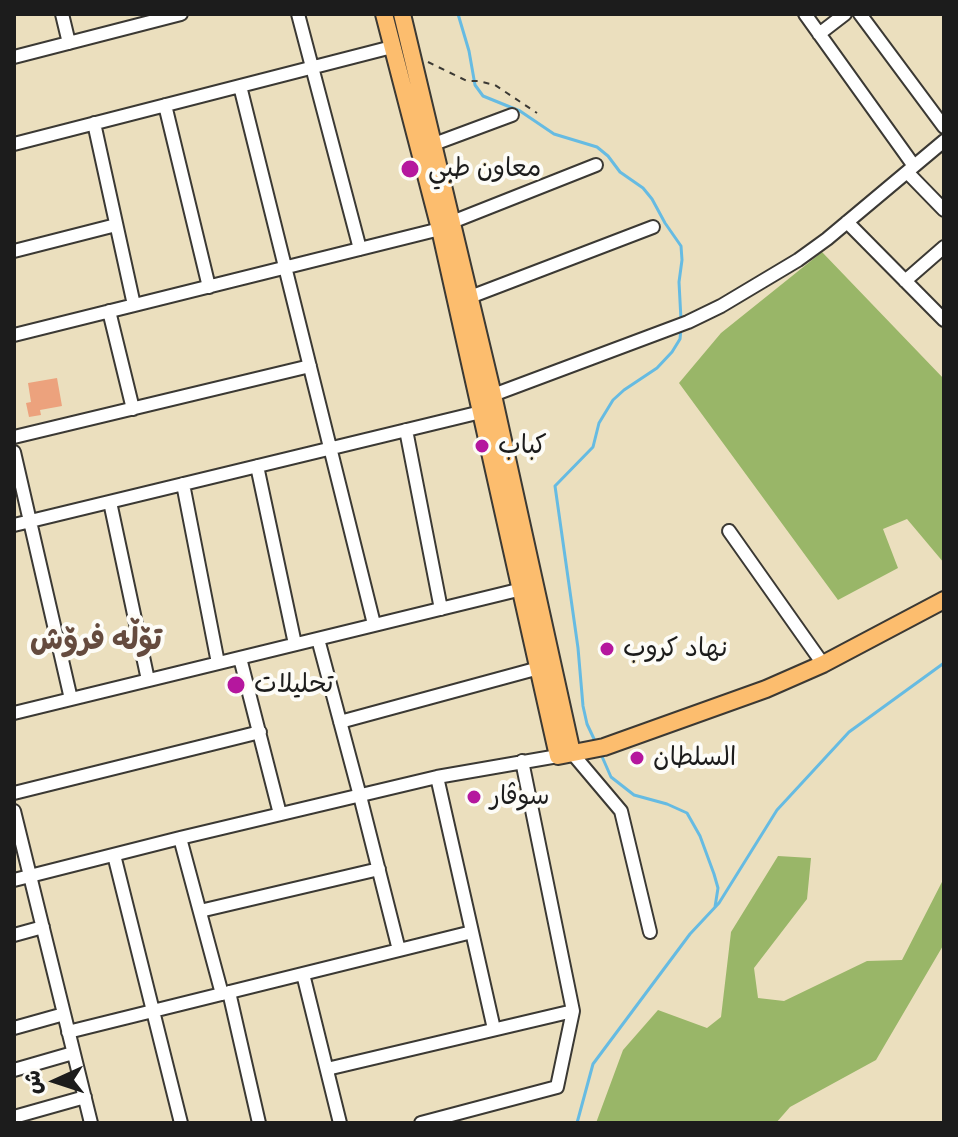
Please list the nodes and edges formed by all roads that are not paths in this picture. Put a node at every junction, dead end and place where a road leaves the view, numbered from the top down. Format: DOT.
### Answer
graph roads {
  1 [pos="62,14"];
  2 [pos="181,14"];
  3 [pos="298,14"];
  4 [pos="384,14"];
  5 [pos="402,14"];
  6 [pos="805,14"];
  7 [pos="845,14"];
  8 [pos="860,14"];
  9 [pos="144,19"];
  10 [pos="819,34"];
  11 [pos="69,43"];
  12 [pos="392,47"];
  13 [pos="14,57"];
  14 [pos="312,68"];
  15 [pos="240,86"];
  16 [pos="165,105"];
  17 [pos="512,115"];
  18 [pos="94,123"];
  19 [pos="944,127"];
  20 [pos="944,141"];
  21 [pos="14,144"];
  22 [pos="434,144"];
  23 [pos="596,165"];
  24 [pos="910,169"];
  25 [pos="432,170"];
  26 [pos="944,210"];
  27 [pos="847,222"];
  28 [pos="116,225"];
  29 [pos="446,225"];
  30 [pos="653,227"];
  31 [pos="944,247"];
  32 [pos="360,249"];
  33 [pos="14,251"];
  34 [pos="286,267"];
  35 [pos="905,281"];
  36 [pos="209,287"];
  37 [pos="470,297"];
  38 [pos="134,305"];
  39 [pos="109,311"];
  40 [pos="944,320"];
  41 [pos="14,335"];
  42 [pos="310,366"];
  43 [pos="493,395"];
  44 [pos="133,409"];
  45 [pos="481,412"];
  46 [pos="406,430"];
  47 [pos="14,437"];
  48 [pos="331,448"];
  49 [pos="14,452"];
  50 [pos="257,466"];
  51 [pos="183,484"];
  52 [pos="110,502"];
  53 [pos="30,521"];
  54 [pos="14,525"];
  55 [pos="729,531"];
  56 [pos="522,589"];
  57 [pos="944,600"];
  58 [pos="441,609"];
  59 [pos="374,624"];
  60 [pos="318,639"];
  61 [pos="295,644"];
  62 [pos="240,658"];
  63 [pos="218,663"];
  64 [pos="823,664"];
  65 [pos="545,675"];
  66 [pos="148,680"];
  67 [pos="71,699"];
  68 [pos="14,713"];
  69 [pos="340,722"];
  70 [pos="260,732"];
  71 [pos="565,754"];
  72 [pos="522,761"];
  73 [pos="437,777"];
  74 [pos="14,793"];
  75 [pos="360,796"];
  76 [pos="14,811"];
  77 [pos="280,814"];
  78 [pos="180,838"];
  79 [pos="114,855"];
  80 [pos="379,869"];
  81 [pos="30,876"];
  82 [pos="14,880"];
  83 [pos="200,911"];
  84 [pos="43,927"];
  85 [pos="472,932"];
  86 [pos="650,932"];
  87 [pos="14,935"];
  88 [pos="399,950"];
  89 [pos="303,974"];
  90 [pos="226,993"];
  91 [pos="153,1011"];
  92 [pos="573,1011"];
  93 [pos="64,1014"];
  94 [pos="14,1028"];
  95 [pos="494,1029"];
  96 [pos="68,1032"];
  97 [pos="73,1053"];
  98 [pos="327,1069"];
  99 [pos="14,1070"];
  100 [pos="85,1097"];
  101 [pos="14,1117"];
  102 [pos="91,1123"];
  103 [pos="181,1123"];
  104 [pos="259,1123"];
  105 [pos="340,1123"];
  106 [pos="421,1123"];
  1 -- 11 [label="street"];
  2 -- 9 [label="street"];
  3 -- 14 [label="street"];
  4 -- 12 [label="main road"];
  5 -- 22 [label="main road"];
  6 -- 10 [label="street"];
  7 -- 10 [label="street"];
  8 -- 19 [label="street"];
  9 -- 11 [label="street"];
  10 -- 24 [label="street"];
  11 -- 13 [label="street"];
  12 -- 14 [label="street"];
  12 -- 25 [label="main road"];
  14 -- 15 [label="street"];
  14 -- 32 [label="street"];
  15 -- 16 [label="street"];
  15 -- 34 [label="street"];
  16 -- 18 [label="street"];
  16 -- 36 [label="street"];
  17 -- 22 [label="street"];
  18 -- 21 [label="street"];
  18 -- 28 [label="street"];
  20 -- 24 [label="street"];
  22 -- 25 [label="main road"];
  23 -- 29 [label="street"];
  24 -- 26 [label="street"];
  24 -- 27 [label="street"];
  25 -- 29 [label="main road"];
  27 -- 35 [label="street"];
  27 -- 43 [label="street"];
  28 -- 33 [label="street"];
  28 -- 38 [label="street"];
  29 -- 32 [label="street"];
  29 -- 37 [label="main road"];
  29 -- 45 [label="main road"];
  30 -- 37 [label="street"];
  31 -- 35 [label="street"];
  32 -- 34 [label="street"];
  34 -- 36 [label="street"];
  34 -- 42 [label="street"];
  35 -- 40 [label="street"];
  36 -- 38 [label="street"];
  37 -- 43 [label="main road"];
  38 -- 39 [label="street"];
  39 -- 41 [label="street"];
  39 -- 44 [label="street"];
  42 -- 44 [label="street"];
  42 -- 48 [label="street"];
  43 -- 65 [label="main road"];
  44 -- 47 [label="street"];
  45 -- 46 [label="street"];
  45 -- 56 [label="main road"];
  46 -- 48 [label="street"];
  46 -- 58 [label="street"];
  48 -- 50 [label="street"];
  48 -- 59 [label="street"];
  49 -- 53 [label="street"];
  50 -- 51 [label="street"];
  50 -- 61 [label="street"];
  51 -- 52 [label="street"];
  51 -- 63 [label="street"];
  52 -- 53 [label="street"];
  52 -- 66 [label="street"];
  53 -- 54 [label="street"];
  53 -- 67 [label="street"];
  55 -- 64 [label="street"];
  56 -- 58 [label="street"];
  56 -- 65 [label="main road"];
  57 -- 64 [label="main road"];
  58 -- 59 [label="street"];
  59 -- 60 [label="street"];
  60 -- 61 [label="street"];
  60 -- 69 [label="street"];
  61 -- 62 [label="street"];
  62 -- 63 [label="street"];
  62 -- 70 [label="street"];
  63 -- 66 [label="street"];
  64 -- 71 [label="main road"];
  65 -- 69 [label="street"];
  65 -- 71 [label="main road"];
  66 -- 67 [label="street"];
  67 -- 68 [label="street"];
  69 -- 75 [label="street"];
  70 -- 74 [label="street"];
  70 -- 77 [label="street"];
  71 -- 72 [label="street"];
  71 -- 86 [label="street"];
  72 -- 73 [label="street"];
  72 -- 92 [label="street"];
  73 -- 75 [label="street"];
  73 -- 85 [label="street"];
  75 -- 77 [label="street"];
  75 -- 80 [label="street"];
  76 -- 81 [label="street"];
  77 -- 78 [label="street"];
  78 -- 79 [label="street"];
  78 -- 83 [label="street"];
  79 -- 81 [label="street"];
  79 -- 91 [label="street"];
  80 -- 83 [label="street"];
  80 -- 88 [label="street"];
  81 -- 82 [label="street"];
  81 -- 84 [label="street"];
  83 -- 90 [label="street"];
  84 -- 87 [label="street"];
  84 -- 93 [label="street"];
  85 -- 88 [label="street"];
  85 -- 95 [label="street"];
  88 -- 89 [label="street"];
  89 -- 90 [label="street"];
  89 -- 98 [label="street"];
  90 -- 91 [label="street"];
  90 -- 104 [label="street"];
  91 -- 96 [label="street"];
  91 -- 103 [label="street"];
  92 -- 95 [label="street"];
  92 -- 106 [label="street"];
  93 -- 94 [label="street"];
  93 -- 96 [label="street"];
  95 -- 98 [label="street"];
  96 -- 97 [label="street"];
  97 -- 99 [label="street"];
  97 -- 100 [label="street"];
  98 -- 105 [label="street"];
  100 -- 101 [label="street"];
  100 -- 102 [label="street"];
}
